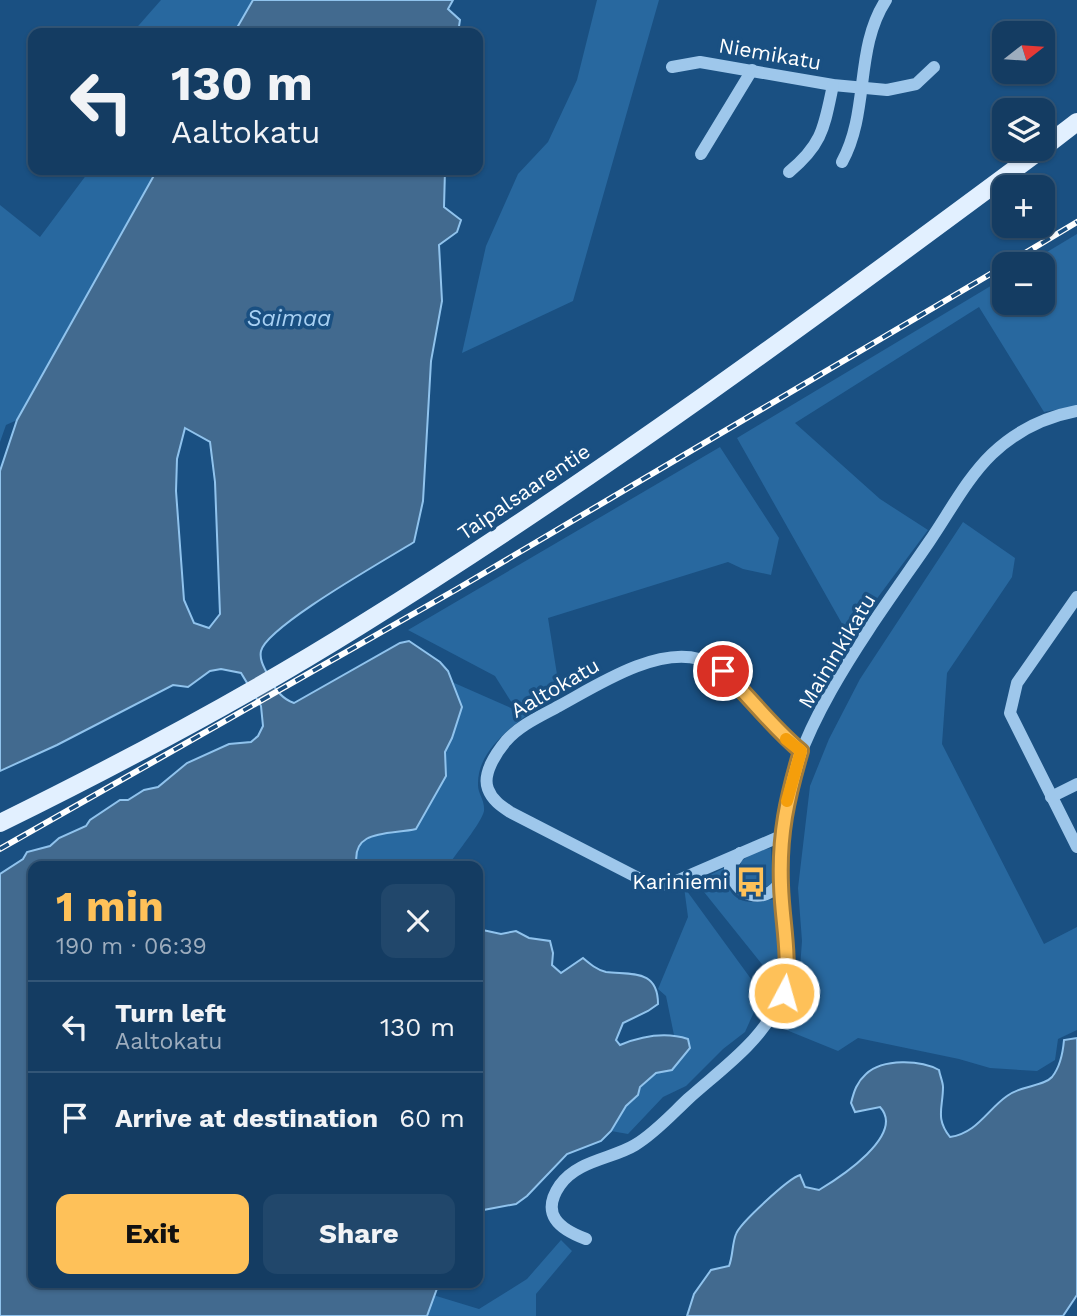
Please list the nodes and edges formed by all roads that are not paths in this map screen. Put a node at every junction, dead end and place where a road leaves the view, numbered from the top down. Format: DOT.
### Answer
graph roads {
  1 [pos="886,0"];
  2 [pos="934,66"];
  3 [pos="672,67"];
  4 [pos="752,70"];
  5 [pos="833,85"];
  6 [pos="861,87"];
  7 [pos="1077,122"];
  8 [pos="1055,138"];
  9 [pos="701,154"];
  10 [pos="1025,161"];
  11 [pos="842,162"];
  12 [pos="789,172"];
  13 [pos="1077,411"];
  14 [pos="1077,597"];
  15 [pos="801,751"];
  16 [pos="1077,784"];
  17 [pos="1051,797"];
  18 [pos="0,823"];
  19 [pos="781,836"];
  20 [pos="1077,847"];
  21 [pos="742,851"];
  22 [pos="781,881"];
  23 [pos="586,1239"];
  1 -- 6 [label="street"];
  2 -- 6 [label="street, Niemikatu"];
  3 -- 4 [label="street, Niemikatu"];
  4 -- 5 [label="street, Niemikatu"];
  4 -- 9 [label="street"];
  5 -- 6 [label="street, Niemikatu"];
  5 -- 12 [label="street"];
  6 -- 11 [label="street"];
  7 -- 8 [label="main road, Taipalsaarentie"];
  10 -- 18 [label="main road, Taipalsaarentie"];
  13 -- 15 [label="street, Maininkikatu"];
  14 -- 17 [label="street"];
  15 -- 19 [label="street, Maininkikatu"];
  15 -- 21 [label="street, Aaltokatu"];
  16 -- 17 [label="street"];
  17 -- 20 [label="street"];
  19 -- 21 [label="street, Aaltokatu"];
  19 -- 22 [label="street, Maininkikatu"];
  21 -- 22 [label="street"];
  22 -- 23 [label="street, Maininkikatu"];
}
